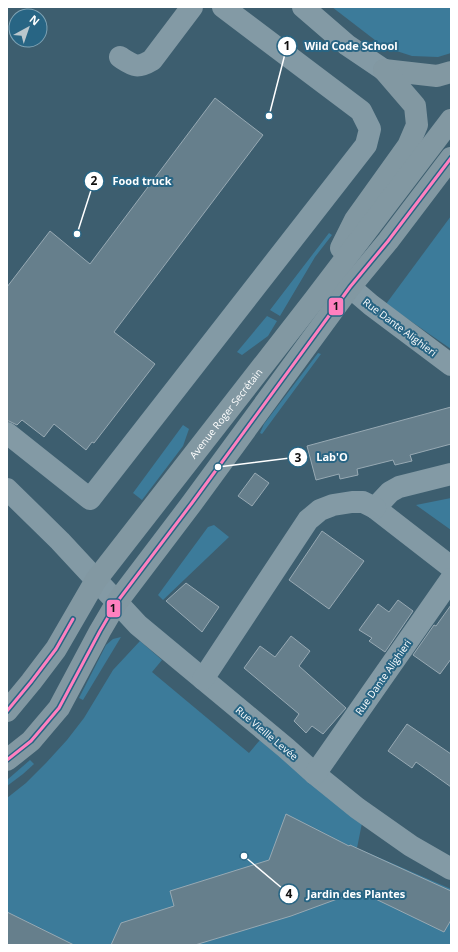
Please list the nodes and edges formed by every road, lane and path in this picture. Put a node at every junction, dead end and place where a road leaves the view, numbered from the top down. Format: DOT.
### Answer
graph roads {
  1 [pos="192,7"];
  2 [pos="223,7"];
  3 [pos="308,9"];
  4 [pos="120,57"];
  5 [pos="384,70"];
  6 [pos="451,72"];
  7 [pos="451,120"];
  8 [pos="451,158"];
  9 [pos="451,172"];
  10 [pos="388,241"];
  11 [pos="350,287"];
  12 [pos="314,300"];
  13 [pos="451,365"];
  14 [pos="7,433"];
  15 [pos="451,474"];
  16 [pos="7,489"];
  17 [pos="375,508"];
  18 [pos="451,567"];
  19 [pos="451,579"];
  20 [pos="96,580"];
  21 [pos="117,602"];
  22 [pos="203,679"];
  23 [pos="11,702"];
  24 [pos="7,760"];
  25 [pos="315,774"];
  26 [pos="451,869"];
  1 -- 4 [label="street"];
  2 -- 14 [label="street"];
  3 -- 5 [label="street"];
  5 -- 6 [label="main road"];
  5 -- 12 [label="main road"];
  7 -- 12 [label="main road, Avenue Roger Secrétain"];
  8 -- 10 [label="main road"];
  9 -- 10 [label="main road"];
  10 -- 11 [label="main road"];
  11 -- 13 [label="street, Rue Dante Alighieri"];
  11 -- 21 [label="main road"];
  12 -- 20 [label="main road, Avenue Roger Secrétain"];
  15 -- 17 [label="street"];
  16 -- 20 [label="street, Rue Vieille Levée"];
  17 -- 18 [label="street"];
  17 -- 22 [label="street"];
  19 -- 25 [label="street, Rue Dante Alighieri"];
  20 -- 21 [label="street, Rue Vieille Levée"];
  20 -- 23 [label="main road, Avenue Roger Secrétain"];
  21 -- 22 [label="street, Rue Vieille Levée"];
  21 -- 24 [label="main road"];
  22 -- 25 [label="street, Rue Vieille Levée"];
  25 -- 26 [label="street, Rue Vieille Levée"];
}
